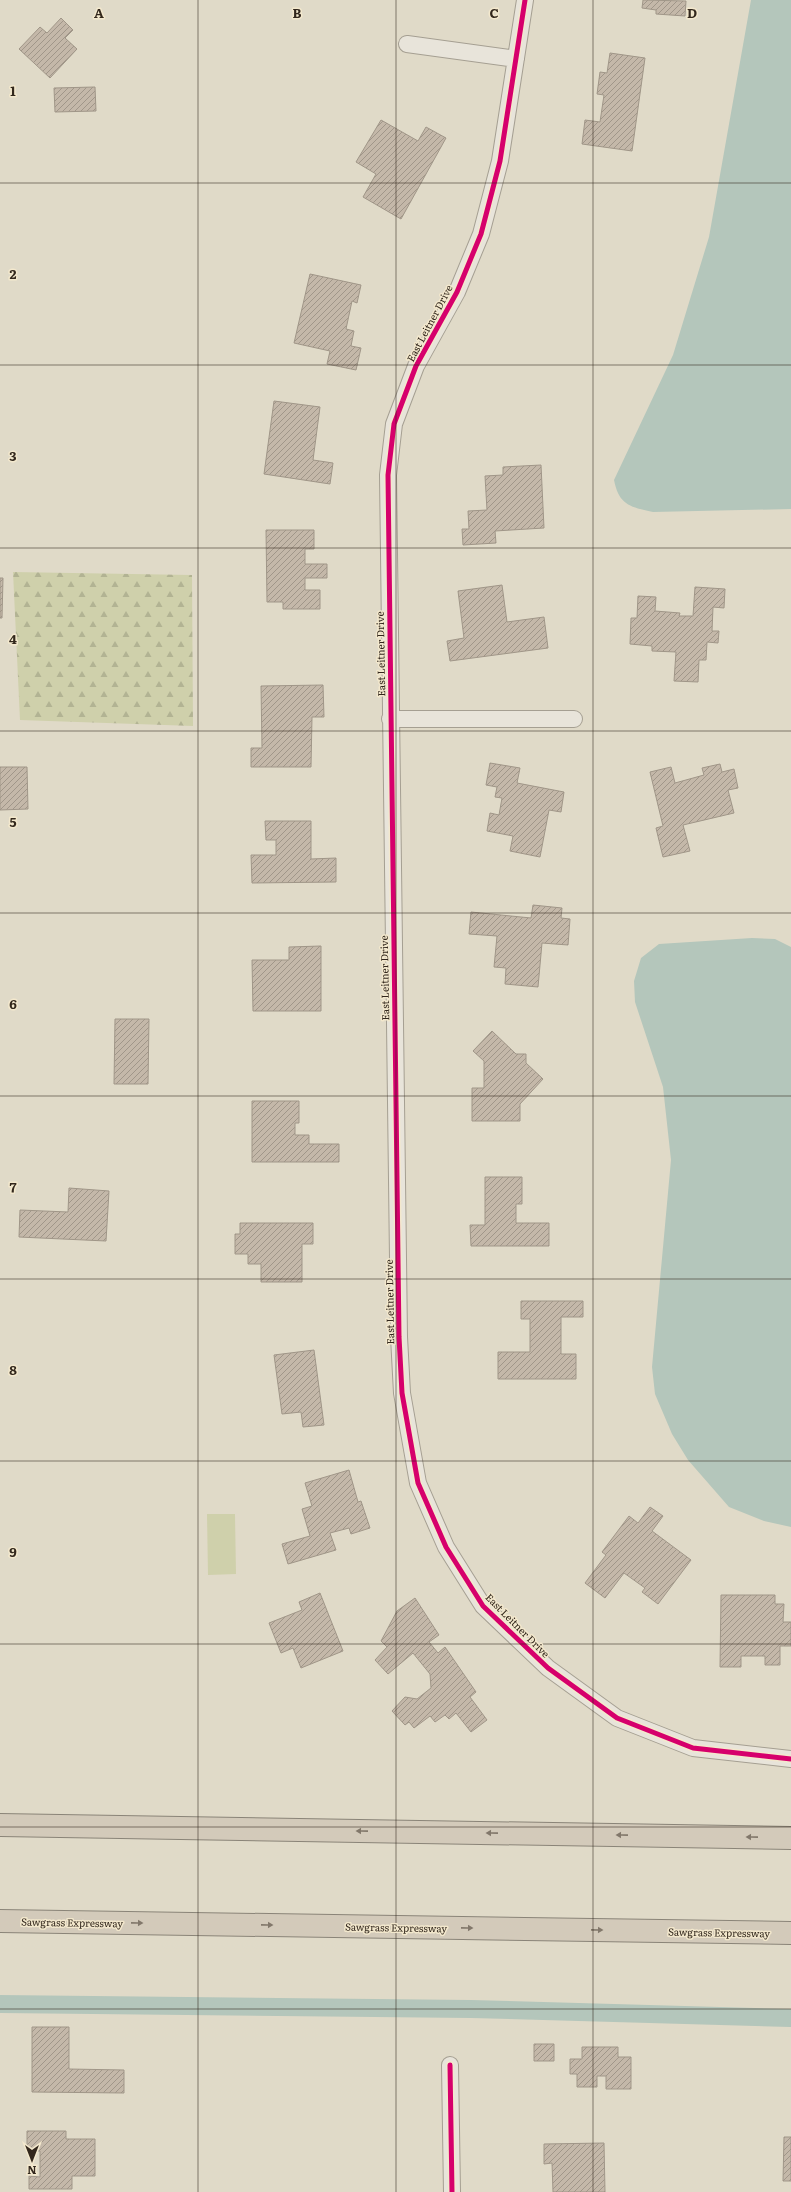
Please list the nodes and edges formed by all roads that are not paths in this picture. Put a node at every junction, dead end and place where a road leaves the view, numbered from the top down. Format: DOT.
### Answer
graph roads {
  1 [pos="525,0"];
  2 [pos="407,44"];
  3 [pos="516,59"];
  4 [pos="390,719"];
  5 [pos="574,719"];
  6 [pos="791,1759"];
  7 [pos="0,1825"];
  8 [pos="791,1838"];
  9 [pos="0,1921"];
  10 [pos="791,1934"];
  11 [pos="450,2065"];
  12 [pos="452,2192"];
  1 -- 3 [label="street, East Leitner Drive"];
  2 -- 3 [label="street"];
  3 -- 4 [label="street, East Leitner Drive"];
  4 -- 5 [label="street"];
  4 -- 6 [label="street, East Leitner Drive"];
  8 -- 7 [label="highway, one-way"];
  9 -- 10 [label="highway, Sawgrass Expressway, one-way"];
  11 -- 12 [label="street"];
}
